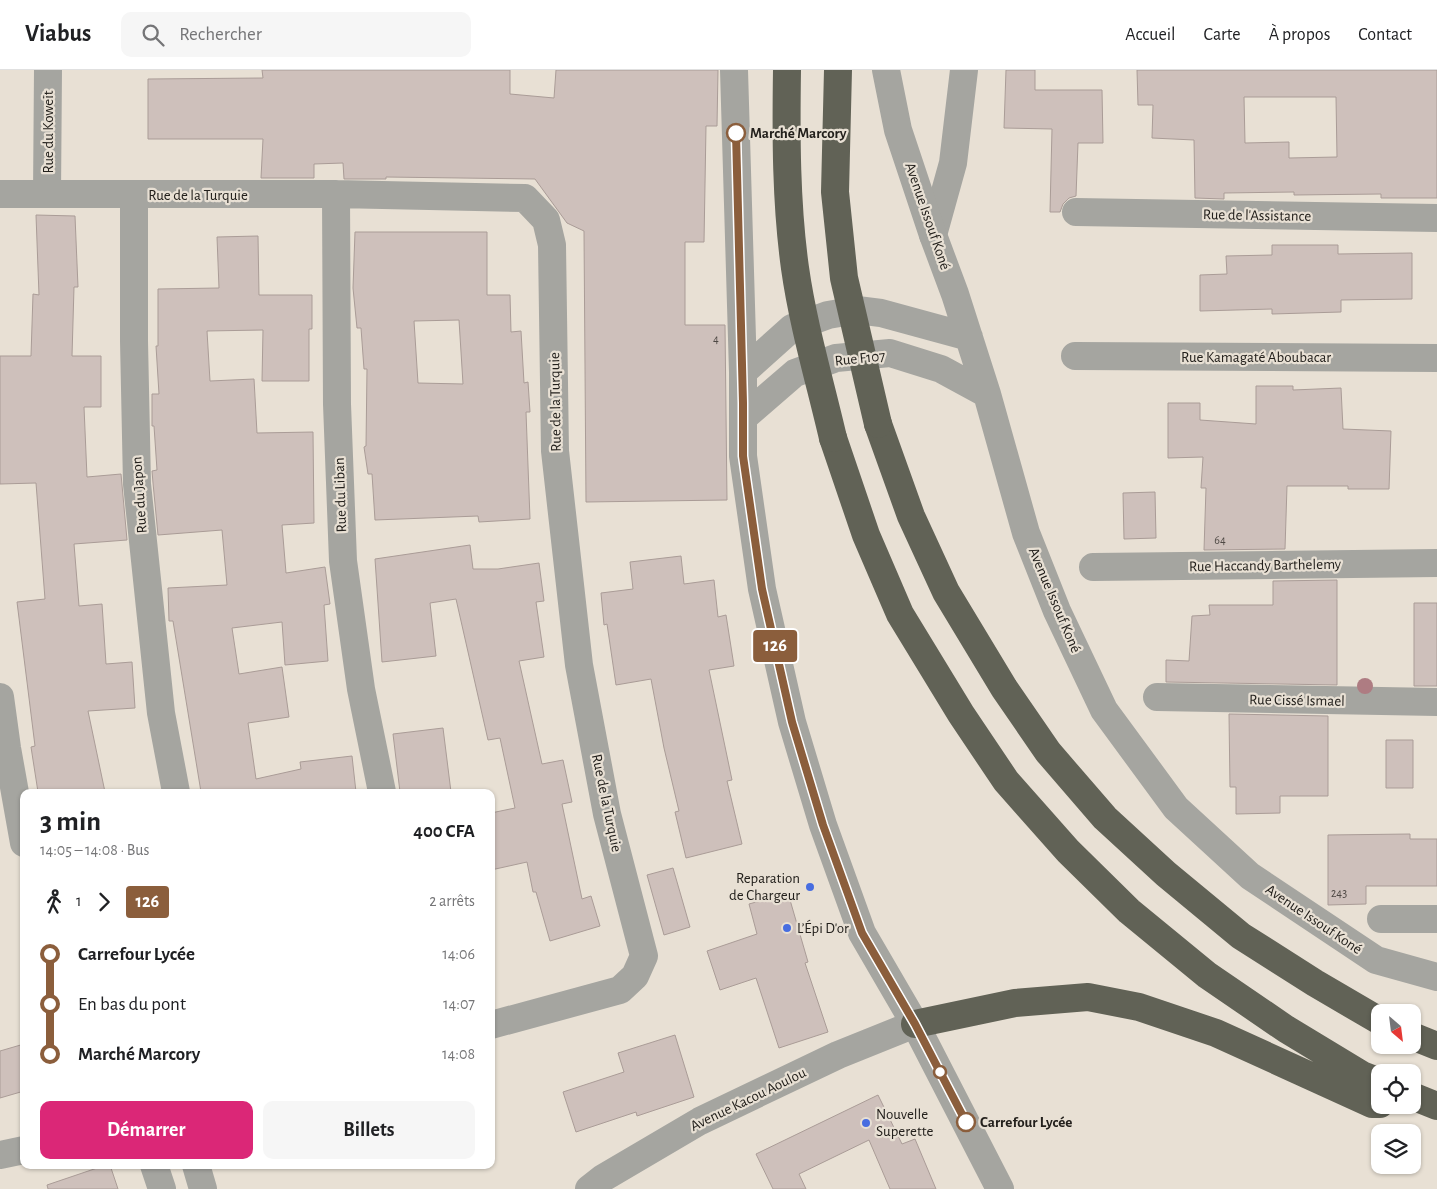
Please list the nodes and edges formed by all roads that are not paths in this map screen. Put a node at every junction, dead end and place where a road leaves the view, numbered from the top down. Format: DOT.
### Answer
graph roads {
  1 [pos="48,70"];
  2 [pos="734,70"];
  3 [pos="787,70"];
  4 [pos="838,70"];
  5 [pos="886,70"];
  6 [pos="964,70"];
  7 [pos="0,194"];
  8 [pos="47,194"];
  9 [pos="336,194"];
  10 [pos="134,196"];
  11 [pos="1076,212"];
  12 [pos="1437,218"];
  13 [pos="933,236"];
  14 [pos="969,337"];
  15 [pos="1075,356"];
  16 [pos="1437,358"];
  17 [pos="743,372"];
  18 [pos="987,394"];
  19 [pos="744,418"];
  20 [pos="1437,563"];
  21 [pos="1093,566"];
  22 [pos="0,697"];
  23 [pos="1157,697"];
  24 [pos="1437,702"];
  25 [pos="175,789"];
  26 [pos="381,789"];
  27 [pos="20,821"];
  28 [pos="1381,919"];
  29 [pos="1437,919"];
  30 [pos="1437,978"];
  31 [pos="1371,1016"];
  32 [pos="495,1024"];
  33 [pos="915,1024"];
  34 [pos="1421,1040"];
  35 [pos="1437,1046"];
  36 [pos="1371,1078"];
  37 [pos="1371,1104"];
  38 [pos="20,1151"];
  39 [pos="0,1155"];
  40 [pos="155,1169"];
  41 [pos="197,1169"];
  42 [pos="162,1189"];
  43 [pos="203,1189"];
  44 [pos="590,1189"];
  45 [pos="1000,1189"];
  1 -- 8 [label="street, Rue du Koweït"];
  2 -- 17 [label="street"];
  3 -- 36 [label="highway, bridge"];
  4 -- 31 [label="highway, bridge"];
  5 -- 13 [label="street, Avenue Issouf Koné"];
  6 -- 13 [label="street"];
  7 -- 8 [label="street, Rue de la Turquie"];
  8 -- 10 [label="street, Rue de la Turquie"];
  9 -- 10 [label="street, Rue de la Turquie"];
  9 -- 26 [label="street, Rue du Liban"];
  9 -- 32 [label="street, Rue de la Turquie"];
  10 -- 25 [label="street, Rue du Japon"];
  11 -- 12 [label="street, Rue de l'Assistance"];
  13 -- 14 [label="street, Avenue Issouf Koné"];
  14 -- 17 [label="street"];
  14 -- 18 [label="street, Avenue Issouf Koné"];
  15 -- 16 [label="street, Rue Kamagaté Aboubacar"];
  17 -- 19 [label="street"];
  18 -- 19 [label="street, Rue F107"];
  18 -- 30 [label="street, Avenue Issouf Koné"];
  19 -- 33 [label="street"];
  20 -- 21 [label="street, Rue Haccandy Barthelemy"];
  22 -- 27 [label="street"];
  23 -- 24 [label="street, Rue Cissé Ismael"];
  28 -- 29 [label="street"];
  33 -- 37 [label="highway"];
  33 -- 44 [label="street, Avenue Kacou Aoulou"];
  33 -- 45 [label="street"];
  34 -- 35 [label="highway"];
  38 -- 39 [label="street"];
  40 -- 42 [label="street"];
  41 -- 43 [label="street"];
}
